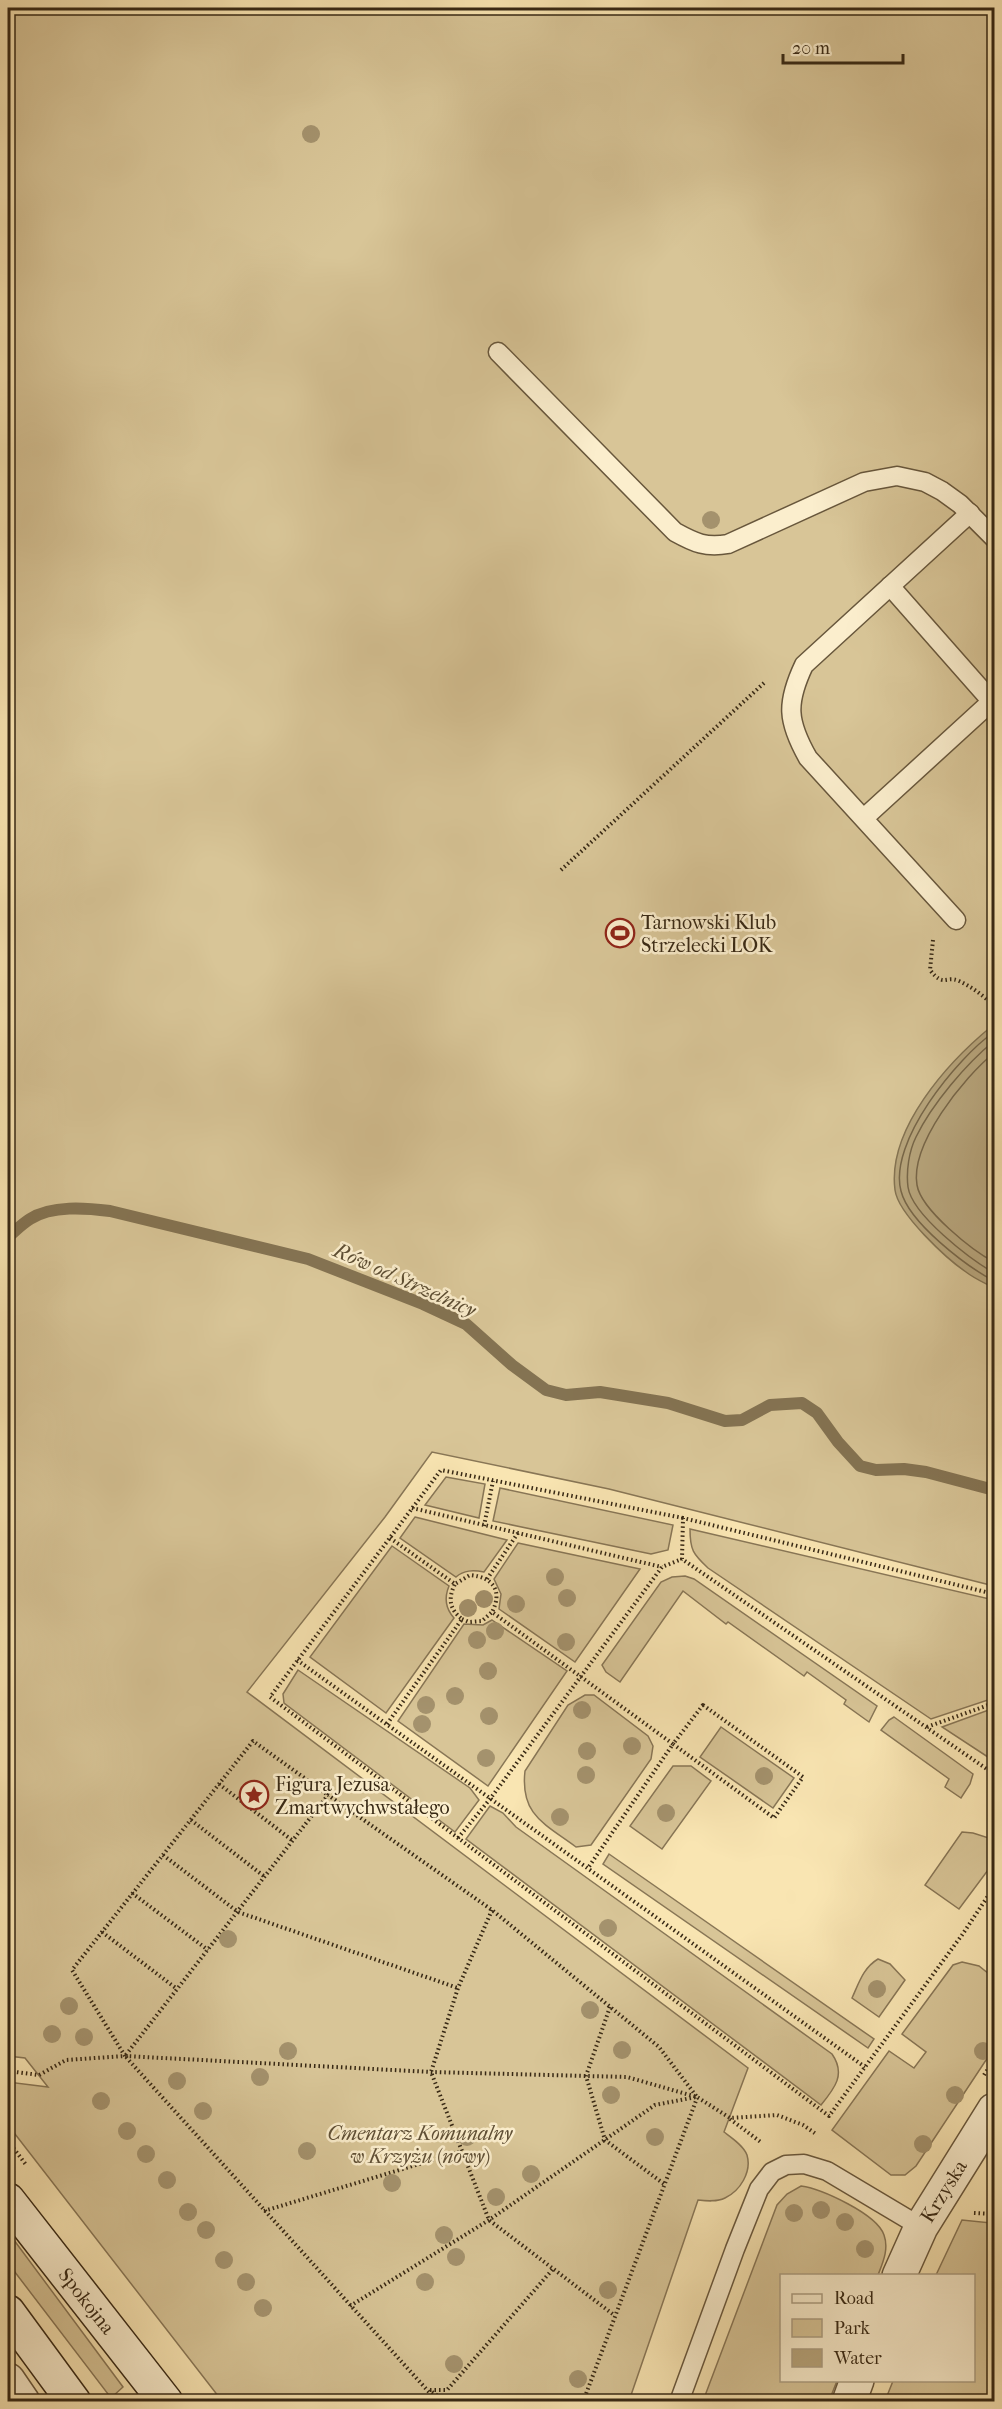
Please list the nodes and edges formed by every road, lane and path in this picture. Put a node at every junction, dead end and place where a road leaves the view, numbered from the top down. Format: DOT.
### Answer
graph roads {
  1 [pos="498,352"];
  2 [pos="970,513"];
  3 [pos="994,538"];
  4 [pos="890,586"];
  5 [pos="769,679"];
  6 [pos="993,702"];
  7 [pos="864,818"];
  8 [pos="561,870"];
  9 [pos="956,920"];
  10 [pos="930,970"];
  11 [pos="994,1006"];
  12 [pos="493,1481"];
  13 [pos="412,1508"];
  14 [pos="683,1518"];
  15 [pos="484,1526"];
  16 [pos="518,1533"];
  17 [pos="390,1538"];
  18 [pos="682,1559"];
  19 [pos="662,1567"];
  20 [pos="487,1579"];
  21 [pos="455,1584"];
  22 [pos="994,1594"];
  23 [pos="492,1612"];
  24 [pos="462,1619"];
  25 [pos="297,1660"];
  26 [pos="581,1676"];
  27 [pos="994,1703"];
  28 [pos="387,1724"];
  29 [pos="926,1727"];
  30 [pos="673,1744"];
  31 [pos="994,1774"];
  32 [pos="219,1784"];
  33 [pos="328,1795"];
  34 [pos="490,1799"];
  35 [pos="191,1820"];
  36 [pos="458,1838"];
  37 [pos="293,1841"];
  38 [pos="163,1855"];
  39 [pos="588,1868"];
  40 [pos="265,1877"];
  41 [pos="994,1887"];
  42 [pos="132,1893"];
  43 [pos="492,1910"];
  44 [pos="238,1912"];
  45 [pos="102,1932"];
  46 [pos="208,1950"];
  47 [pos="458,1988"];
  48 [pos="177,1989"];
  49 [pos="610,2007"];
  50 [pos="125,2056"];
  51 [pos="994,2060"];
  52 [pos="865,2067"];
  53 [pos="8,2071"];
  54 [pos="431,2072"];
  55 [pos="586,2076"];
  56 [pos="697,2097"];
  57 [pos="986,2097"];
  58 [pos="730,2118"];
  59 [pos="823,2139"];
  60 [pos="605,2140"];
  61 [pos="462,2151"];
  62 [pos="786,2165"];
  63 [pos="664,2184"];
  64 [pos="8,2200"];
  65 [pos="264,2211"];
  66 [pos="489,2220"];
  67 [pos="921,2227"];
  68 [pos="553,2269"];
  69 [pos="900,2274"];
  70 [pos="350,2306"];
  71 [pos="8,2312"];
  72 [pos="614,2315"];
  73 [pos="8,2380"];
  74 [pos="856,2382"];
  75 [pos="429,2390"];
  76 [pos="23,2402"];
  77 [pos="74,2402"];
  78 [pos="166,2402"];
  79 [pos="438,2402"];
  80 [pos="447,2402"];
  81 [pos="583,2402"];
  82 [pos="679,2402"];
  83 [pos="849,2402"];
  1 -- 2 [label="lane"];
  2 -- 3 [label="lane"];
  2 -- 4 [label="lane"];
  4 -- 6 [label="lane"];
  4 -- 7 [label="lane"];
  5 -- 8 [label="path"];
  6 -- 7 [label="lane"];
  7 -- 9 [label="lane"];
  10 -- 11 [label="path"];
  12 -- 13 [label="path"];
  12 -- 14 [label="path"];
  12 -- 15 [label="path"];
  13 -- 15 [label="path"];
  13 -- 17 [label="path"];
  14 -- 18 [label="path"];
  14 -- 22 [label="path"];
  15 -- 16 [label="path"];
  16 -- 19 [label="path"];
  16 -- 20 [label="path"];
  17 -- 21 [label="path"];
  17 -- 25 [label="path"];
  18 -- 19 [label="path"];
  18 -- 29 [label="path"];
  19 -- 26 [label="path"];
  20 -- 21 [label="path"];
  20 -- 23 [label="path"];
  21 -- 24 [label="path"];
  23 -- 24 [label="path"];
  23 -- 26 [label="path"];
  24 -- 28 [label="path"];
  25 -- 28 [label="path"];
  25 -- 36 [label="path"];
  26 -- 30 [label="path"];
  26 -- 34 [label="path"];
  27 -- 29 [label="path"];
  28 -- 34 [label="path"];
  29 -- 31 [label="path"];
  30 -- 30 [label="path"];
  30 -- 39 [label="path"];
  32 -- 33 [label="path"];
  32 -- 35 [label="path"];
  32 -- 37 [label="path"];
  33 -- 37 [label="path"];
  33 -- 43 [label="path"];
  34 -- 36 [label="path"];
  34 -- 39 [label="path"];
  35 -- 38 [label="path"];
  35 -- 40 [label="path"];
  36 -- 52 [label="path"];
  37 -- 40 [label="path"];
  38 -- 42 [label="path"];
  38 -- 44 [label="path"];
  39 -- 52 [label="path"];
  40 -- 44 [label="path"];
  41 -- 52 [label="path"];
  42 -- 45 [label="path"];
  42 -- 46 [label="path"];
  43 -- 47 [label="path"];
  43 -- 49 [label="path"];
  44 -- 46 [label="path"];
  44 -- 47 [label="path"];
  45 -- 48 [label="path"];
  45 -- 50 [label="path"];
  46 -- 48 [label="path"];
  47 -- 54 [label="path"];
  48 -- 50 [label="path"];
  49 -- 55 [label="path"];
  49 -- 56 [label="path"];
  50 -- 53 [label="path"];
  50 -- 54 [label="path"];
  50 -- 65 [label="path"];
  51 -- 57 [label="path"];
  54 -- 55 [label="path"];
  54 -- 61 [label="path"];
  55 -- 56 [label="path"];
  55 -- 60 [label="path"];
  56 -- 58 [label="path"];
  56 -- 60 [label="path"];
  56 -- 63 [label="path"];
  57 -- 67 [label="main road, Krzyska"];
  58 -- 59 [label="path"];
  58 -- 62 [label="path"];
  60 -- 63 [label="path"];
  60 -- 66 [label="path"];
  61 -- 65 [label="path"];
  61 -- 66 [label="path"];
  62 -- 67 [label="lane"];
  62 -- 82 [label="lane"];
  63 -- 72 [label="path"];
  64 -- 78 [label="main road, Spokojna"];
  65 -- 70 [label="path"];
  66 -- 68 [label="path"];
  66 -- 70 [label="path"];
  67 -- 69 [label="main road, Krzyska"];
  68 -- 72 [label="path"];
  68 -- 75 [label="path"];
  70 -- 75 [label="path"];
  71 -- 77 [label="main road"];
  72 -- 81 [label="path"];
  73 -- 76 [label="main road"];
  74 -- 83 [label="main road"];
  75 -- 79 [label="path"];
  75 -- 80 [label="path"];
}
